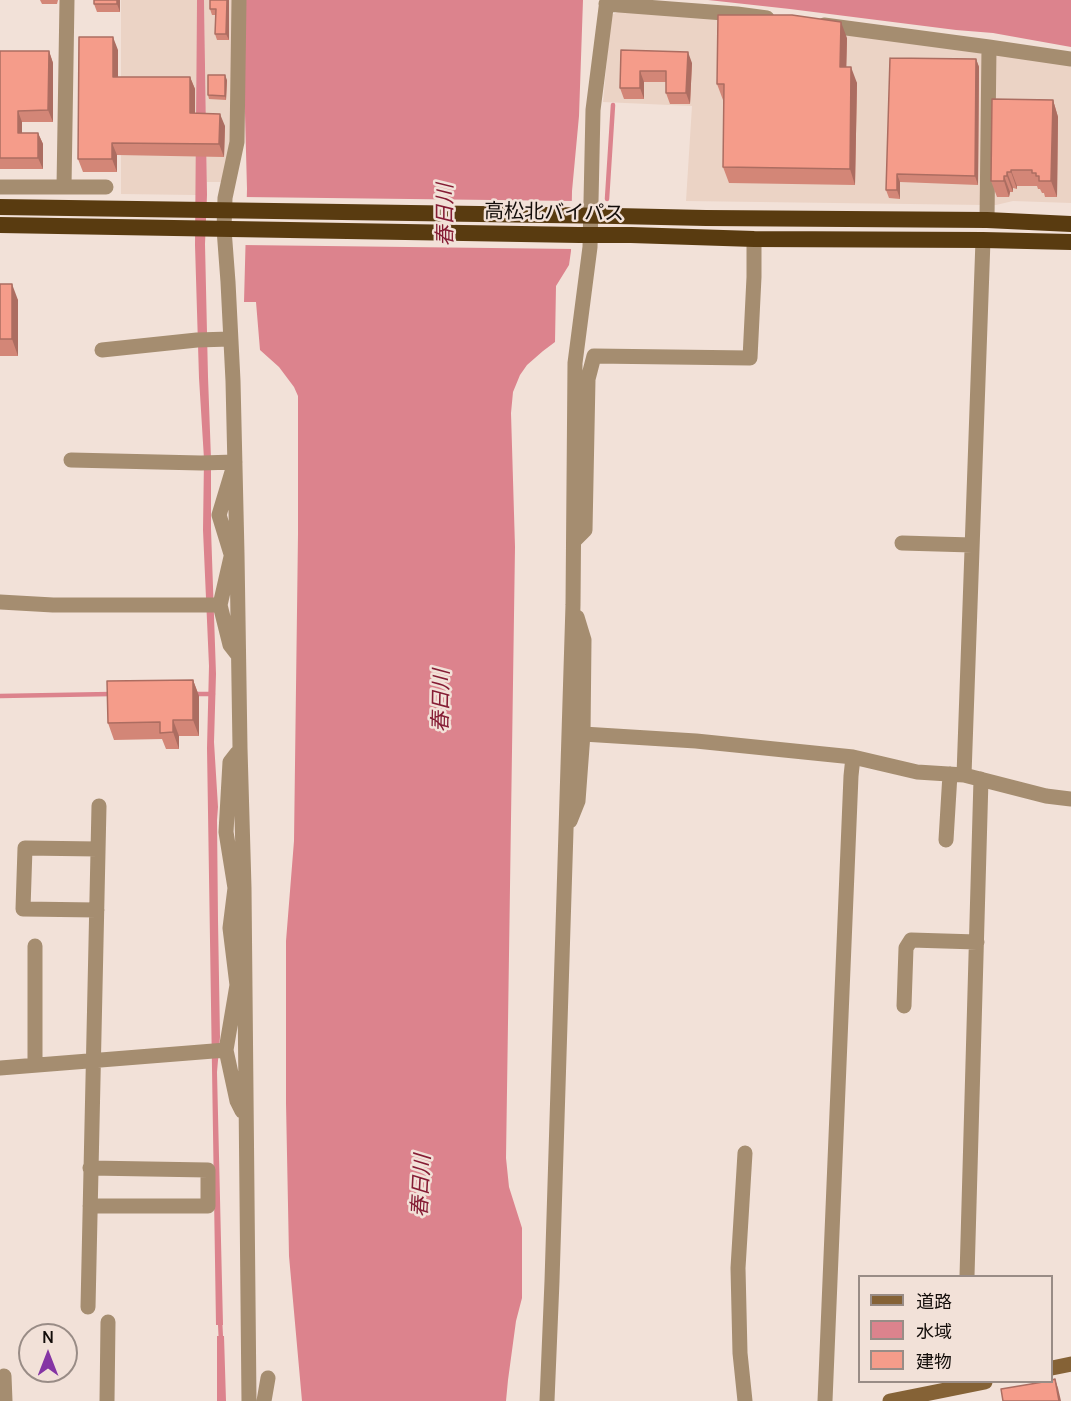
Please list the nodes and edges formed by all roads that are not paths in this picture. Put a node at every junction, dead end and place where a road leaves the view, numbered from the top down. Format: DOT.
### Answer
graph roads {
  1 [pos="67,0"];
  2 [pos="239,0"];
  3 [pos="606,2"];
  4 [pos="782,20"];
  5 [pos="805,23"];
  6 [pos="989,47"];
  7 [pos="1071,59"];
  8 [pos="0,187"];
  9 [pos="64,187"];
  10 [pos="106,187"];
  11 [pos="0,207"];
  12 [pos="223,210"];
  13 [pos="584,215"];
  14 [pos="706,218"];
  15 [pos="987,220"];
  16 [pos="1071,224"];
  17 [pos="0,225"];
  18 [pos="215,228"];
  19 [pos="584,235"];
  20 [pos="706,238"];
  21 [pos="754,239"];
  22 [pos="983,240"];
  23 [pos="1071,242"];
  24 [pos="230,339"];
  25 [pos="102,350"];
  26 [pos="71,460"];
  27 [pos="235,462"];
  28 [pos="574,541"];
  29 [pos="902,543"];
  30 [pos="972,545"];
  31 [pos="234,554"];
  32 [pos="0,602"];
  33 [pos="220,604"];
  34 [pos="573,605"];
  35 [pos="239,656"];
  36 [pos="583,734"];
  37 [pos="853,757"];
  38 [pos="957,774"];
  39 [pos="981,779"];
  40 [pos="1071,799"];
  41 [pos="99,806"];
  42 [pos="566,830"];
  43 [pos="946,840"];
  44 [pos="98,849"];
  45 [pos="97,910"];
  46 [pos="977,942"];
  47 [pos="36,946"];
  48 [pos="241,985"];
  49 [pos="904,1006"];
  50 [pos="226,1050"];
  51 [pos="93,1061"];
  52 [pos="35,1065"];
  53 [pos="0,1068"];
  54 [pos="246,1119"];
  55 [pos="745,1153"];
  56 [pos="90,1168"];
  57 [pos="90,1206"];
  58 [pos="967,1275"];
  59 [pos="88,1307"];
  60 [pos="108,1322"];
  61 [pos="1071,1364"];
  62 [pos="1053,1368"];
  63 [pos="3,1376"];
  64 [pos="268,1378"];
  65 [pos="964,1384"];
  66 [pos="4,1401"];
  67 [pos="107,1401"];
  68 [pos="249,1401"];
  69 [pos="264,1401"];
  70 [pos="547,1401"];
  71 [pos="745,1401"];
  72 [pos="825,1401"];
  73 [pos="890,1401"];
  1 -- 9 [label="street"];
  2 -- 12 [label="street"];
  3 -- 4 [label="street"];
  3 -- 13 [label="street"];
  5 -- 6 [label="street"];
  6 -- 7 [label="street"];
  6 -- 15 [label="street"];
  8 -- 9 [label="street"];
  9 -- 10 [label="street"];
  11 -- 12 [label="highway, 高松北バイパス"];
  12 -- 13 [label="highway, 高松北バイパス"];
  12 -- 18 [label="street"];
  13 -- 14 [label="highway, 高松北バイパス"];
  13 -- 19 [label="street"];
  14 -- 15 [label="highway, 高松北バイパス"];
  14 -- 20 [label="highway"];
  15 -- 16 [label="highway, 高松北バイパス"];
  17 -- 18 [label="highway, 高松北バイパス"];
  18 -- 19 [label="highway, 高松北バイパス"];
  18 -- 24 [label="street"];
  19 -- 20 [label="highway, 高松北バイパス"];
  19 -- 28 [label="street"];
  20 -- 21 [label="highway, 高松北バイパス"];
  21 -- 22 [label="highway, 高松北バイパス"];
  21 -- 28 [label="street"];
  22 -- 23 [label="highway, 高松北バイパス"];
  22 -- 30 [label="street"];
  24 -- 25 [label="street"];
  24 -- 27 [label="street"];
  26 -- 27 [label="street"];
  27 -- 31 [label="street"];
  28 -- 34 [label="street"];
  29 -- 30 [label="street"];
  30 -- 38 [label="street"];
  31 -- 33 [label="street"];
  31 -- 35 [label="street"];
  32 -- 33 [label="street"];
  33 -- 35 [label="street"];
  34 -- 36 [label="street"];
  34 -- 42 [label="street"];
  35 -- 48 [label="street"];
  36 -- 37 [label="street"];
  36 -- 42 [label="street"];
  37 -- 38 [label="street"];
  37 -- 72 [label="street"];
  38 -- 39 [label="street"];
  38 -- 43 [label="street"];
  39 -- 40 [label="street"];
  39 -- 46 [label="street"];
  41 -- 44 [label="street"];
  42 -- 70 [label="street"];
  44 -- 45 [label="street"];
  44 -- 45 [label="street"];
  45 -- 51 [label="street"];
  46 -- 49 [label="street"];
  46 -- 58 [label="street"];
  47 -- 52 [label="street"];
  48 -- 50 [label="street"];
  48 -- 54 [label="street"];
  50 -- 51 [label="street"];
  50 -- 54 [label="street"];
  51 -- 52 [label="street"];
  51 -- 56 [label="street"];
  52 -- 53 [label="street"];
  54 -- 68 [label="street"];
  55 -- 71 [label="street"];
  56 -- 57 [label="street"];
  56 -- 57 [label="street"];
  57 -- 59 [label="street"];
  60 -- 67 [label="street"];
  61 -- 62 [label="main road"];
  63 -- 66 [label="street"];
  64 -- 69 [label="street"];
  65 -- 73 [label="main road"];
}
